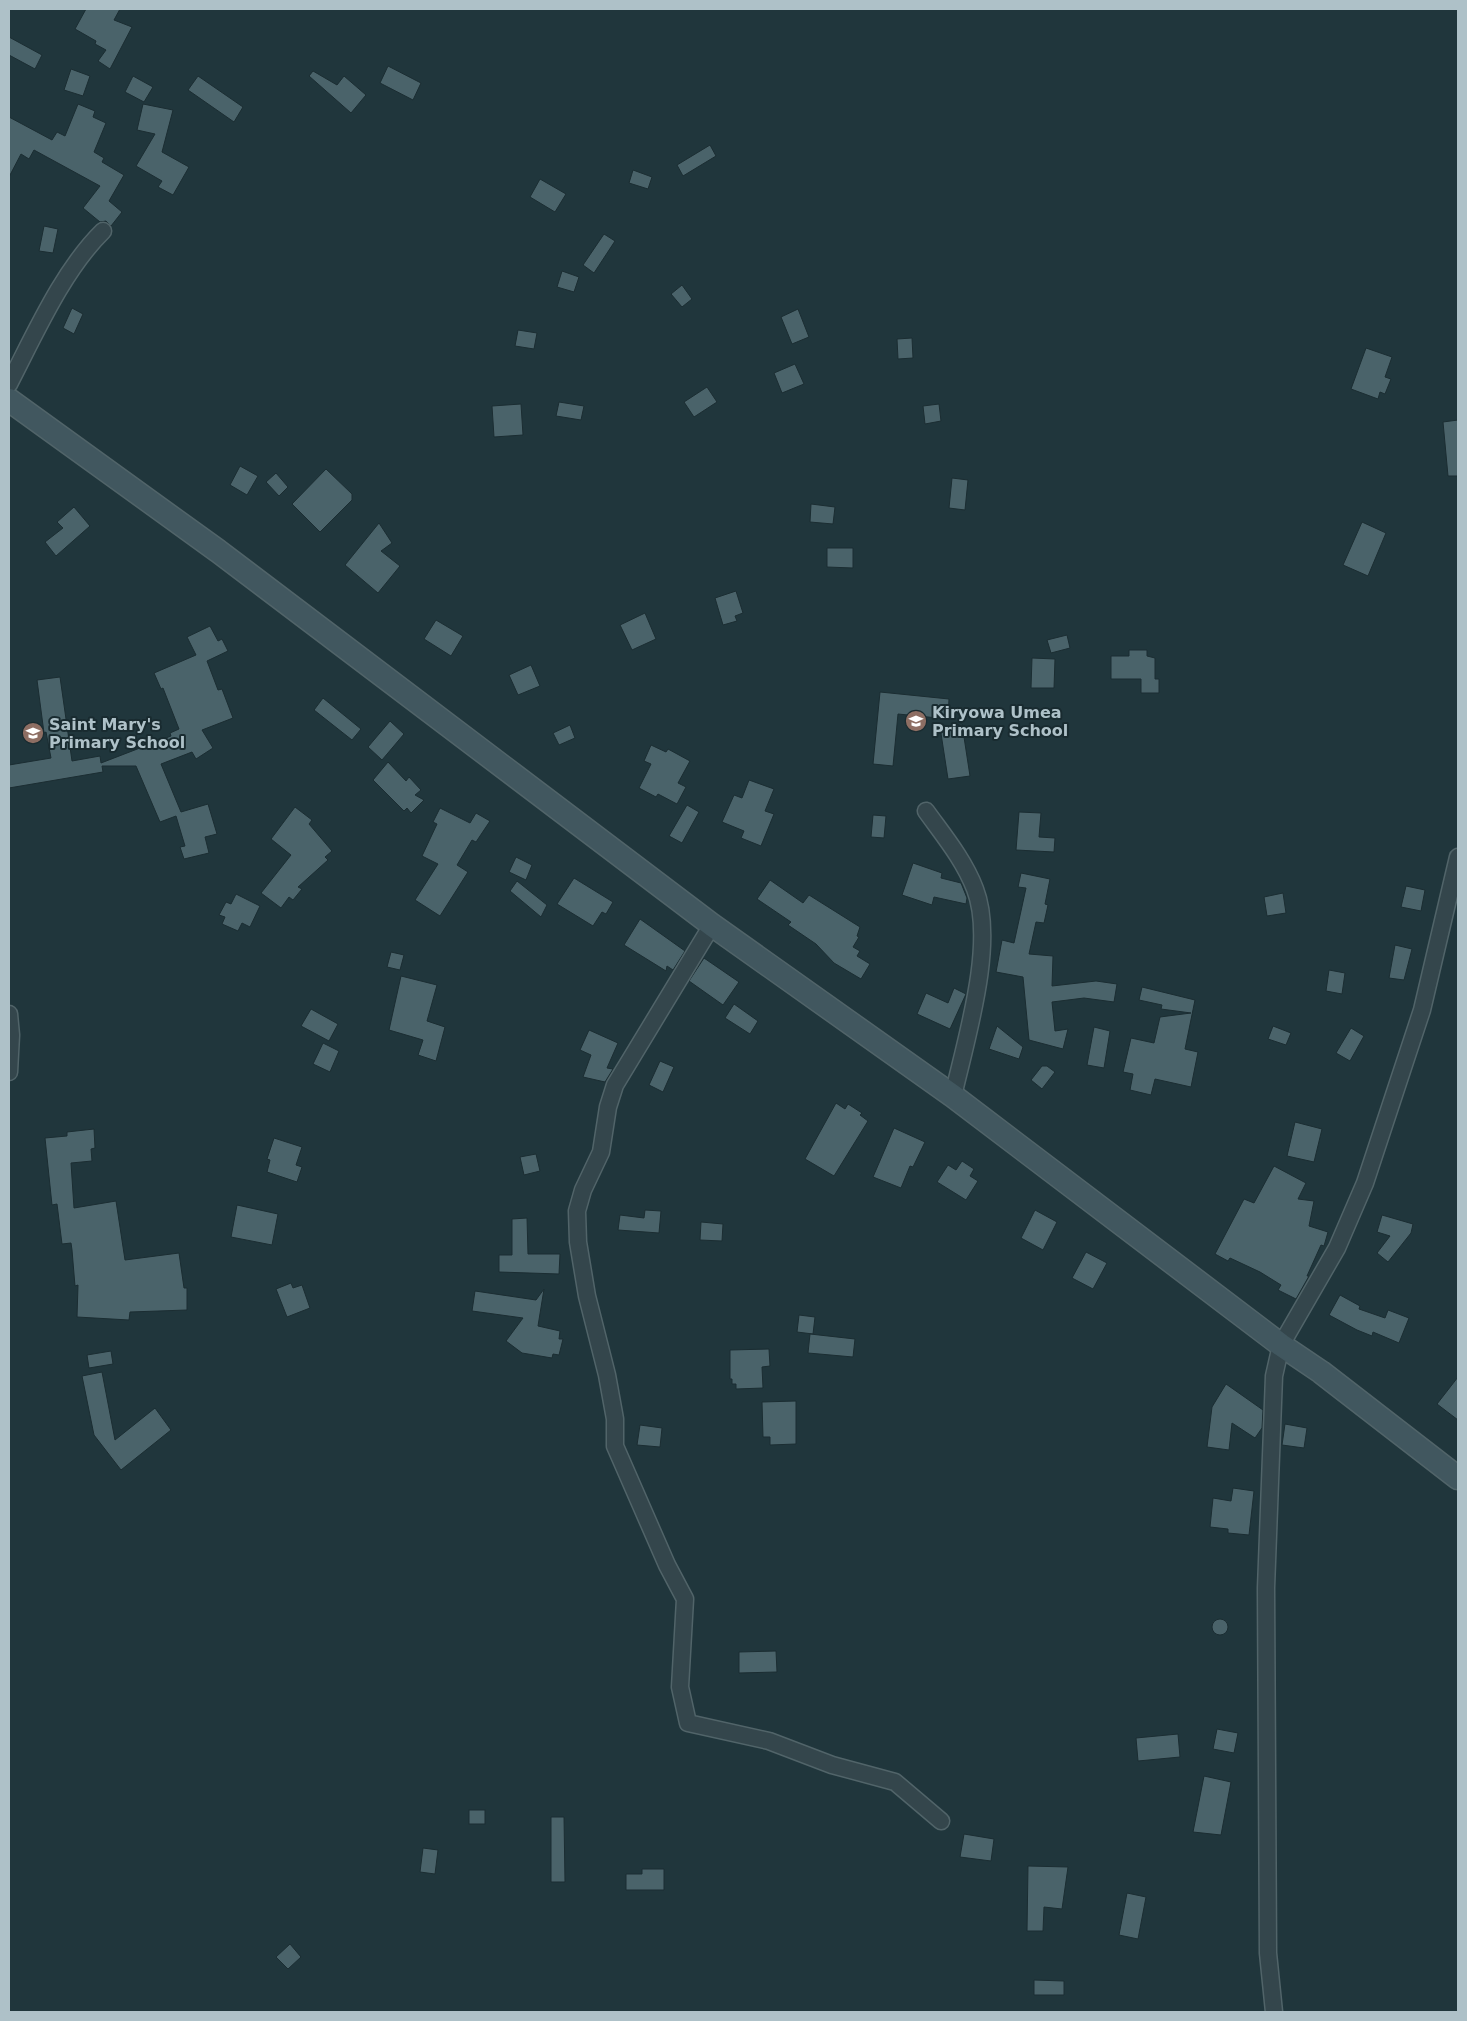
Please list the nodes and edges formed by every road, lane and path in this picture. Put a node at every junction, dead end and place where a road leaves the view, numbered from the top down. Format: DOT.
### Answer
graph roads {
  1 [pos="103,231"];
  2 [pos="9,384"];
  3 [pos="9,400"];
  4 [pos="926,811"];
  5 [pos="1458,857"];
  6 [pos="712,925"];
  7 [pos="9,1014"];
  8 [pos="9,1072"];
  9 [pos="953,1096"];
  10 [pos="1281,1345"];
  11 [pos="1458,1478"];
  12 [pos="942,1821"];
  13 [pos="1274,2012"];
  1 -- 2 [label="street"];
  3 -- 6 [label="main road"];
  4 -- 9 [label="street"];
  5 -- 10 [label="street"];
  6 -- 9 [label="main road"];
  6 -- 12 [label="street"];
  7 -- 8 [label="street"];
  9 -- 10 [label="main road"];
  10 -- 11 [label="main road"];
  10 -- 13 [label="street"];
}
